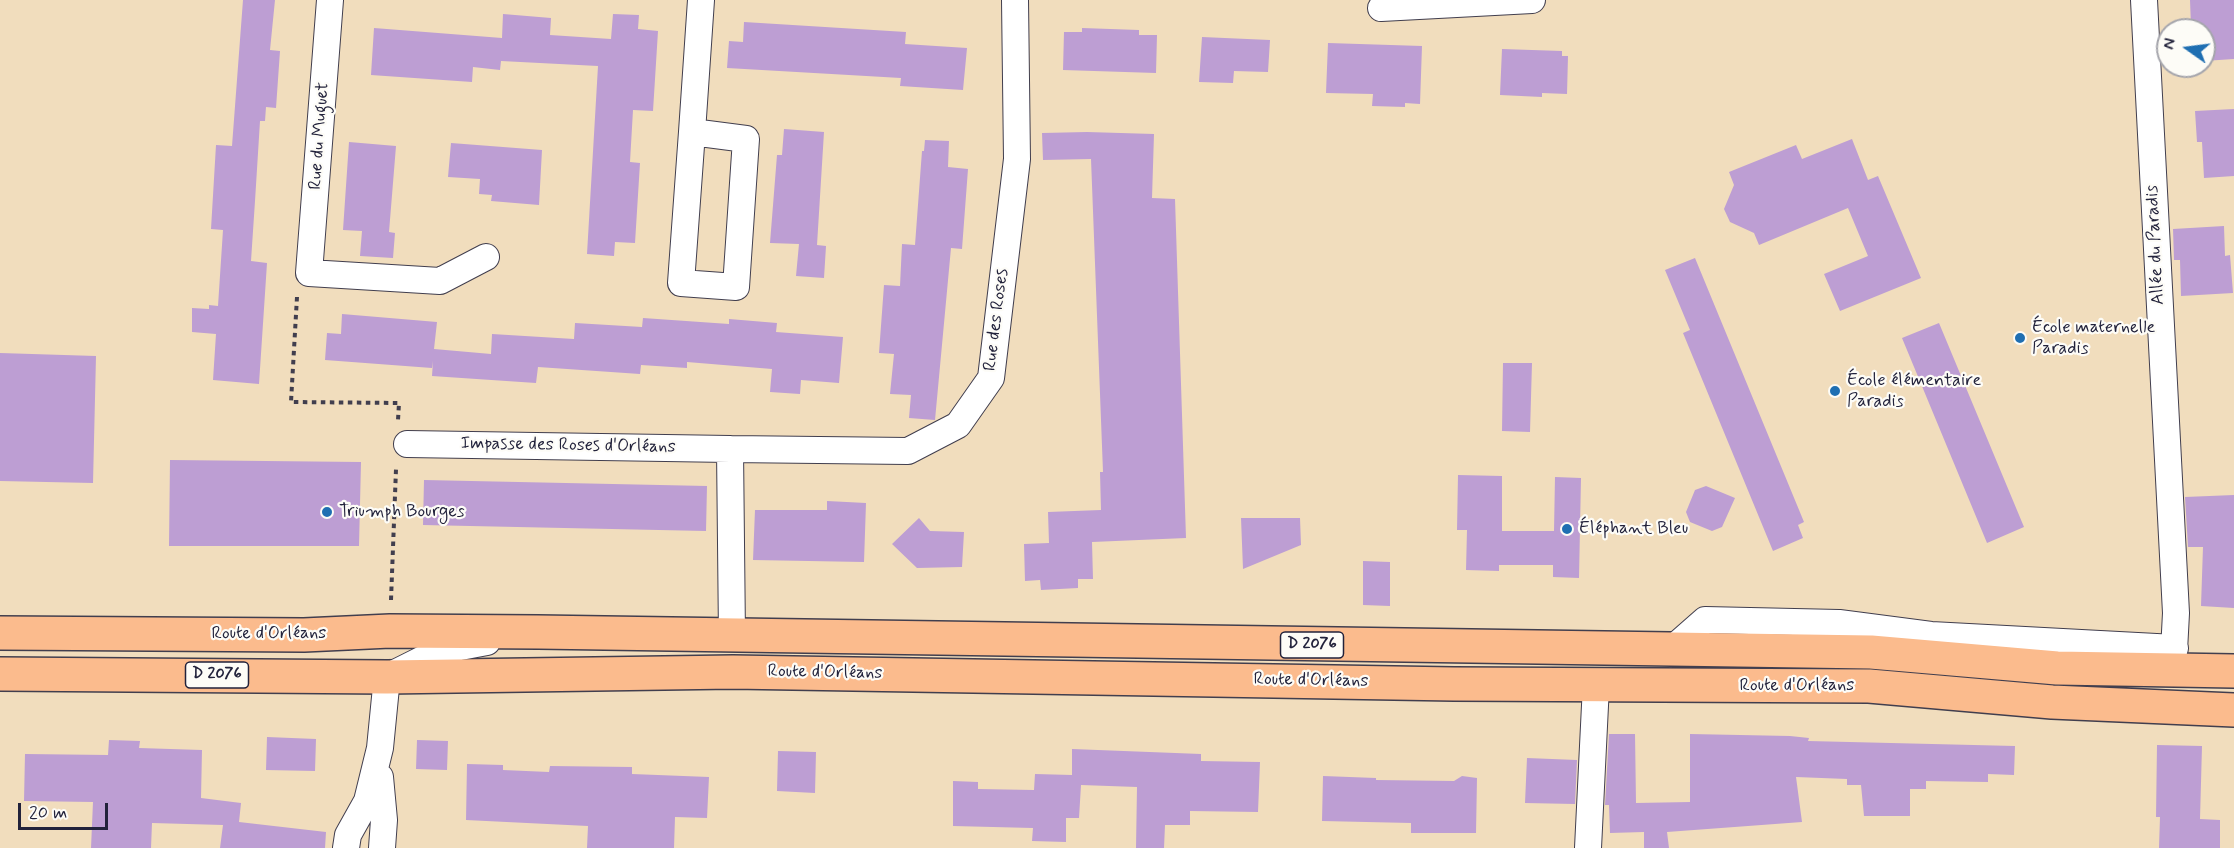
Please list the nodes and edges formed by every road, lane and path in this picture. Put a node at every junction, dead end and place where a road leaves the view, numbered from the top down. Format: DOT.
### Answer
graph roads {
  1 [pos="330,0"];
  2 [pos="701,0"];
  3 [pos="1015,0"];
  4 [pos="1532,0"];
  5 [pos="2144,0"];
  6 [pos="1381,8"];
  7 [pos="692,132"];
  8 [pos="486,257"];
  9 [pos="309,273"];
  10 [pos="400,445"];
  11 [pos="730,448"];
  12 [pos="390,631"];
  13 [pos="538,632"];
  14 [pos="0,633"];
  15 [pos="732,637"];
  16 [pos="2174,659"];
  17 [pos="2234,671"];
  18 [pos="0,674"];
  19 [pos="387,677"];
  20 [pos="1596,685"];
  21 [pos="2234,710"];
  22 [pos="380,748"];
  23 [pos="346,848"];
  24 [pos="382,848"];
  25 [pos="1588,848"];
  1 -- 9 [label="street, Rue du Muguet"];
  2 -- 7 [label="street"];
  3 -- 11 [label="street, Rue des Roses"];
  4 -- 6 [label="street"];
  5 -- 16 [label="street, Allée du Paradis"];
  7 -- 7 [label="street"];
  8 -- 9 [label="street"];
  9 -- 10 [label="path"];
  10 -- 11 [label="street, Impasse des Roses d'Orléans"];
  10 -- 12 [label="path"];
  11 -- 15 [label="street"];
  12 -- 13 [label="main road, Route d'Orléans / D 2076"];
  12 -- 14 [label="main road, Route d'Orléans / D 2076"];
  13 -- 15 [label="main road, Route d'Orléans / D 2076"];
  13 -- 19 [label="street, Route d'Orléans / D 2076"];
  15 -- 16 [label="main road, Route d'Orléans / D 2076"];
  16 -- 17 [label="main road, Route d'Orléans / D 2076"];
  18 -- 19 [label="main road, Route d'Orléans / D 2076"];
  19 -- 20 [label="main road, Route d'Orléans / D 2076"];
  19 -- 22 [label="street"];
  20 -- 21 [label="main road, Route d'Orléans / D 2076"];
  20 -- 25 [label="street"];
  22 -- 23 [label="street"];
  22 -- 24 [label="street"];
}
